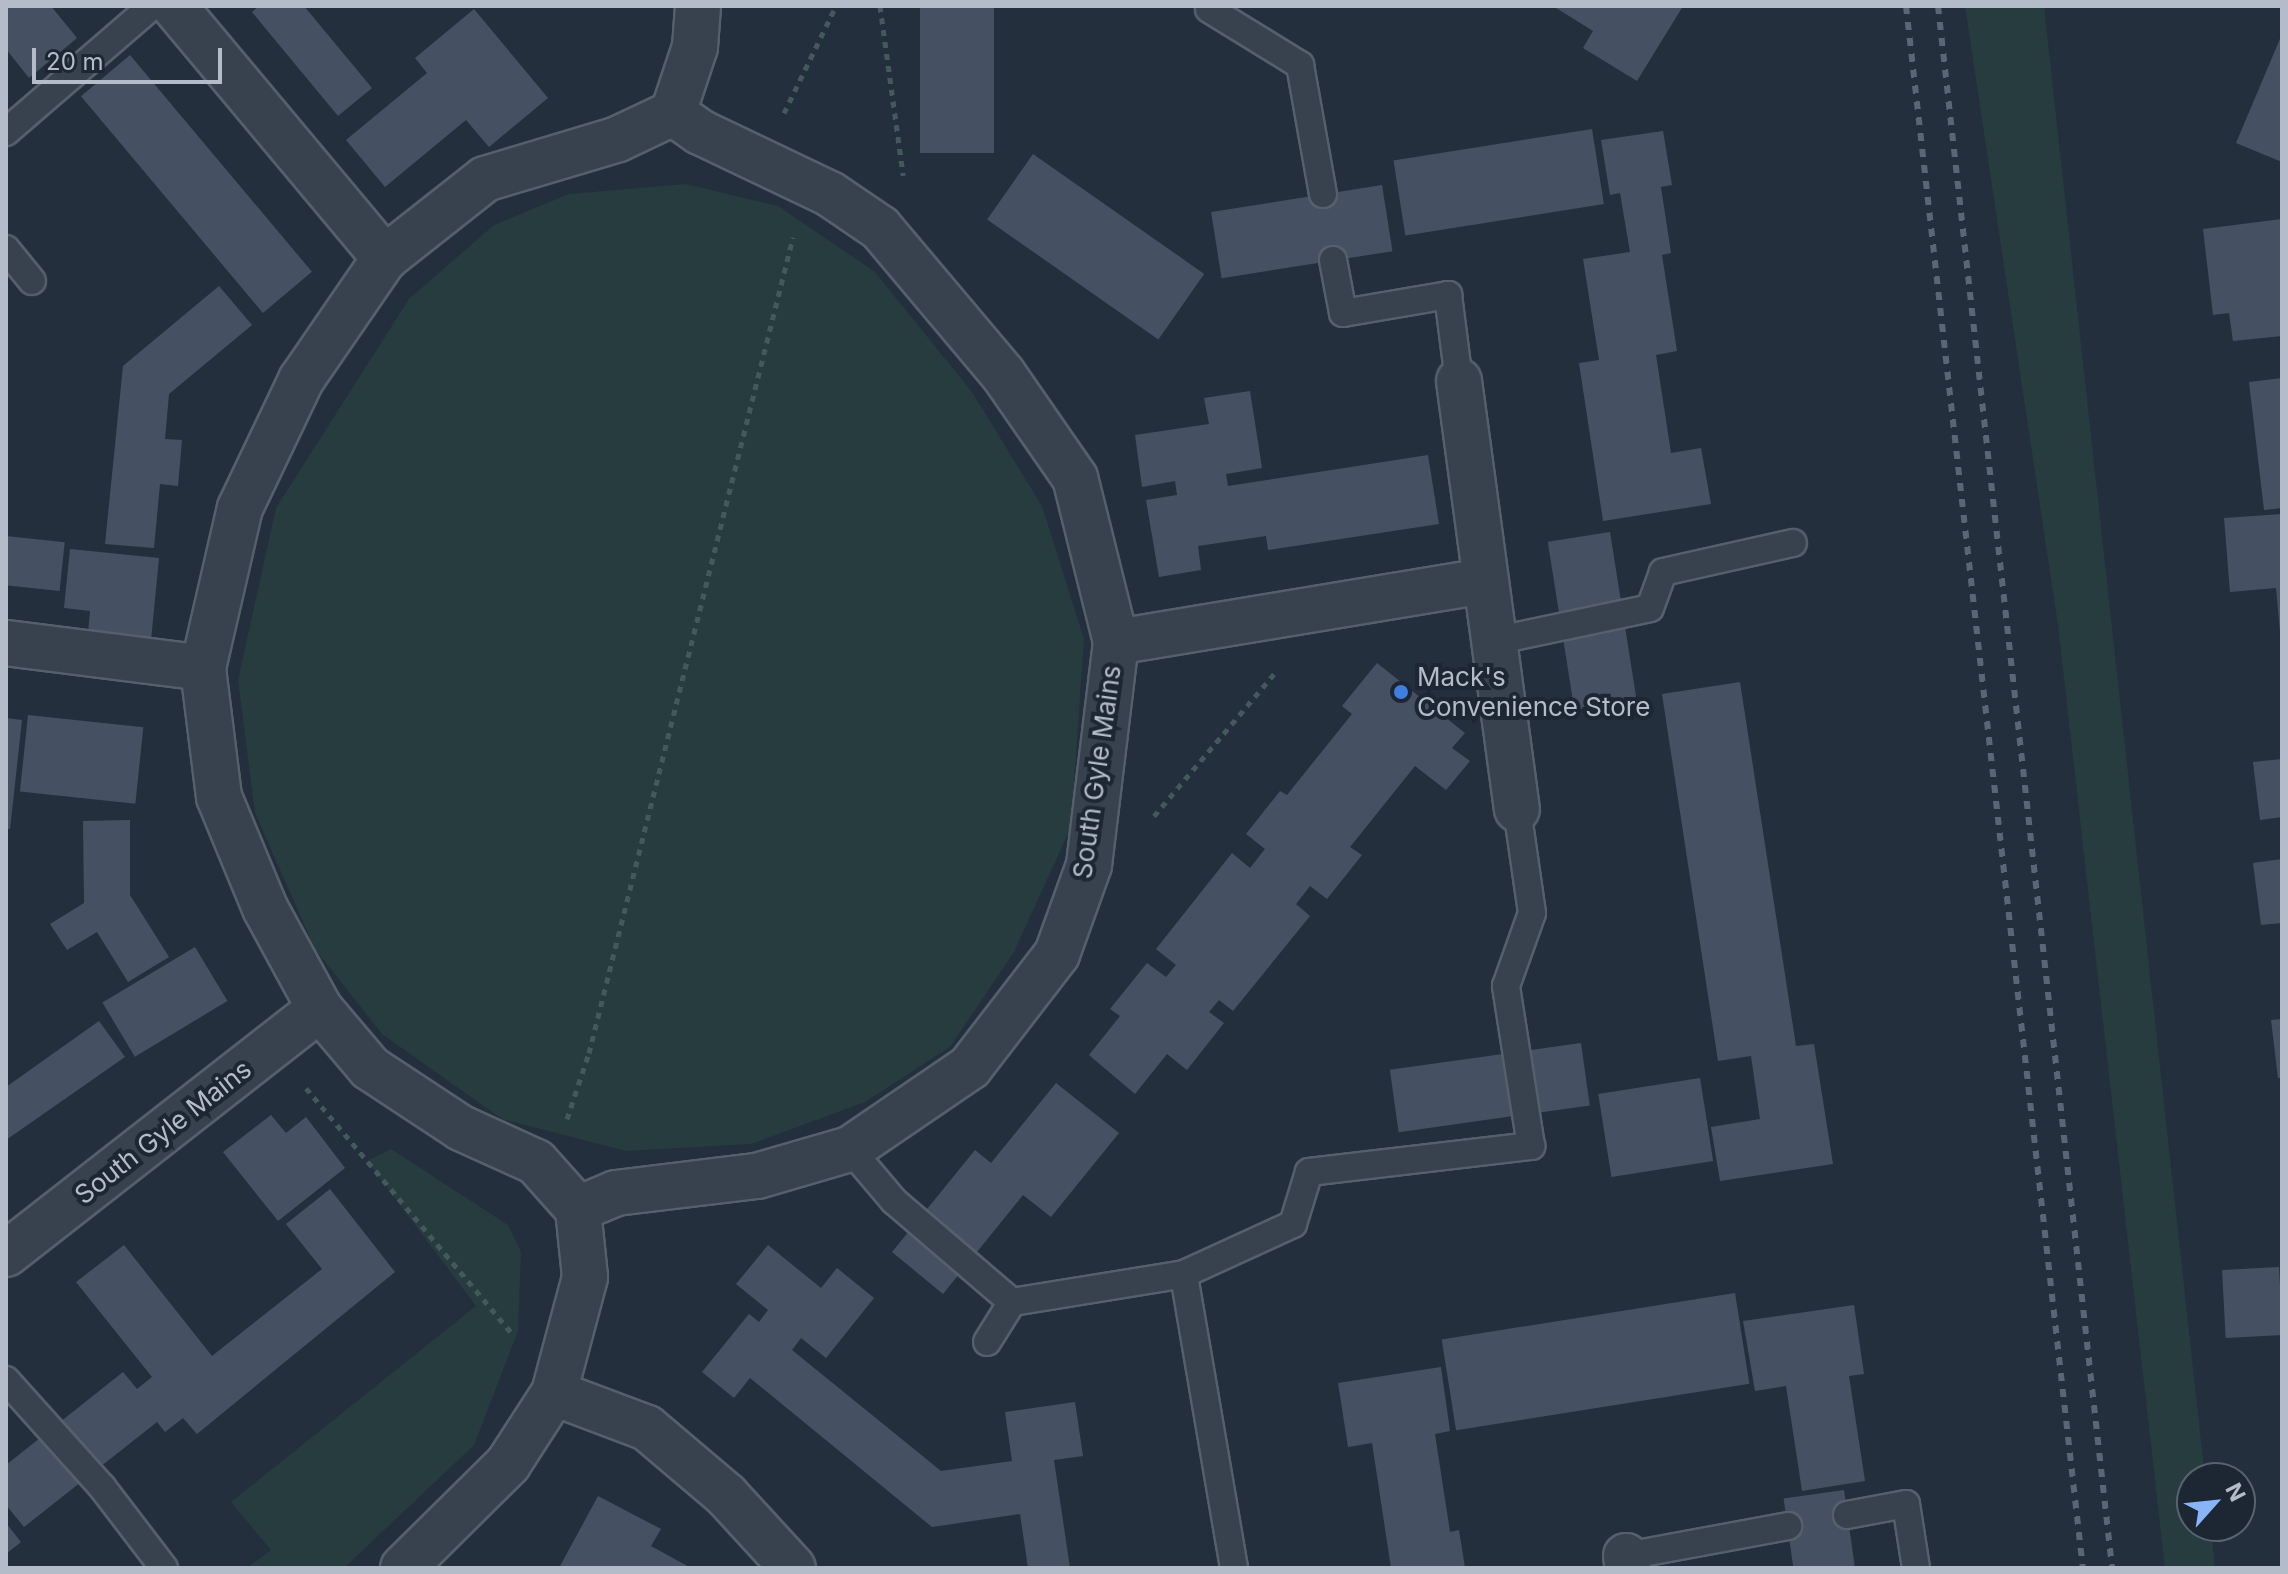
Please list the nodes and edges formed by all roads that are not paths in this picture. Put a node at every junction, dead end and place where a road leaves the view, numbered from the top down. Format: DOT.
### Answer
graph roads {
  1 [pos="152,6"];
  2 [pos="174,6"];
  3 [pos="698,6"];
  4 [pos="1209,9"];
  5 [pos="673,113"];
  6 [pos="6,132"];
  7 [pos="1323,194"];
  8 [pos="6,249"];
  9 [pos="385,258"];
  10 [pos="1333,260"];
  11 [pos="32,281"];
  12 [pos="1459,381"];
  13 [pos="1793,543"];
  14 [pos="1485,581"];
  15 [pos="1494,641"];
  16 [pos="1116,642"];
  17 [pos="6,643"];
  18 [pos="203,668"];
  19 [pos="1517,809"];
  20 [pos="320,1009"];
  21 [pos="850,1149"];
  22 [pos="578,1209"];
  23 [pos="6,1254"];
  24 [pos="1184,1274"];
  25 [pos="1012,1302"];
  26 [pos="987,1342"];
  27 [pos="6,1380"];
  28 [pos="554,1393"];
  29 [pos="1847,1515"];
  30 [pos="1788,1526"];
  31 [pos="1627,1562"];
  32 [pos="164,1568"];
  33 [pos="403,1568"];
  34 [pos="793,1568"];
  35 [pos="1234,1568"];
  36 [pos="1916,1568"];
  1 -- 6 [label="lane"];
  2 -- 9 [label="street"];
  3 -- 5 [label="street"];
  4 -- 7 [label="lane"];
  5 -- 9 [label="street"];
  5 -- 16 [label="street, South Gyle Mains"];
  8 -- 11 [label="lane"];
  9 -- 18 [label="street"];
  10 -- 12 [label="lane"];
  12 -- 14 [label="street"];
  13 -- 15 [label="lane"];
  14 -- 15 [label="street"];
  14 -- 16 [label="street, South Gyle Mains"];
  15 -- 19 [label="street"];
  16 -- 21 [label="street, South Gyle Mains"];
  17 -- 18 [label="street"];
  18 -- 20 [label="street"];
  19 -- 24 [label="lane"];
  20 -- 22 [label="street"];
  20 -- 23 [label="street, South Gyle Mains"];
  21 -- 22 [label="street, South Gyle Mains"];
  21 -- 25 [label="lane"];
  22 -- 28 [label="street"];
  24 -- 25 [label="lane"];
  24 -- 35 [label="lane"];
  25 -- 26 [label="lane"];
  27 -- 32 [label="lane"];
  28 -- 33 [label="street"];
  28 -- 34 [label="street"];
  29 -- 36 [label="lane"];
  30 -- 31 [label="lane"];
}
